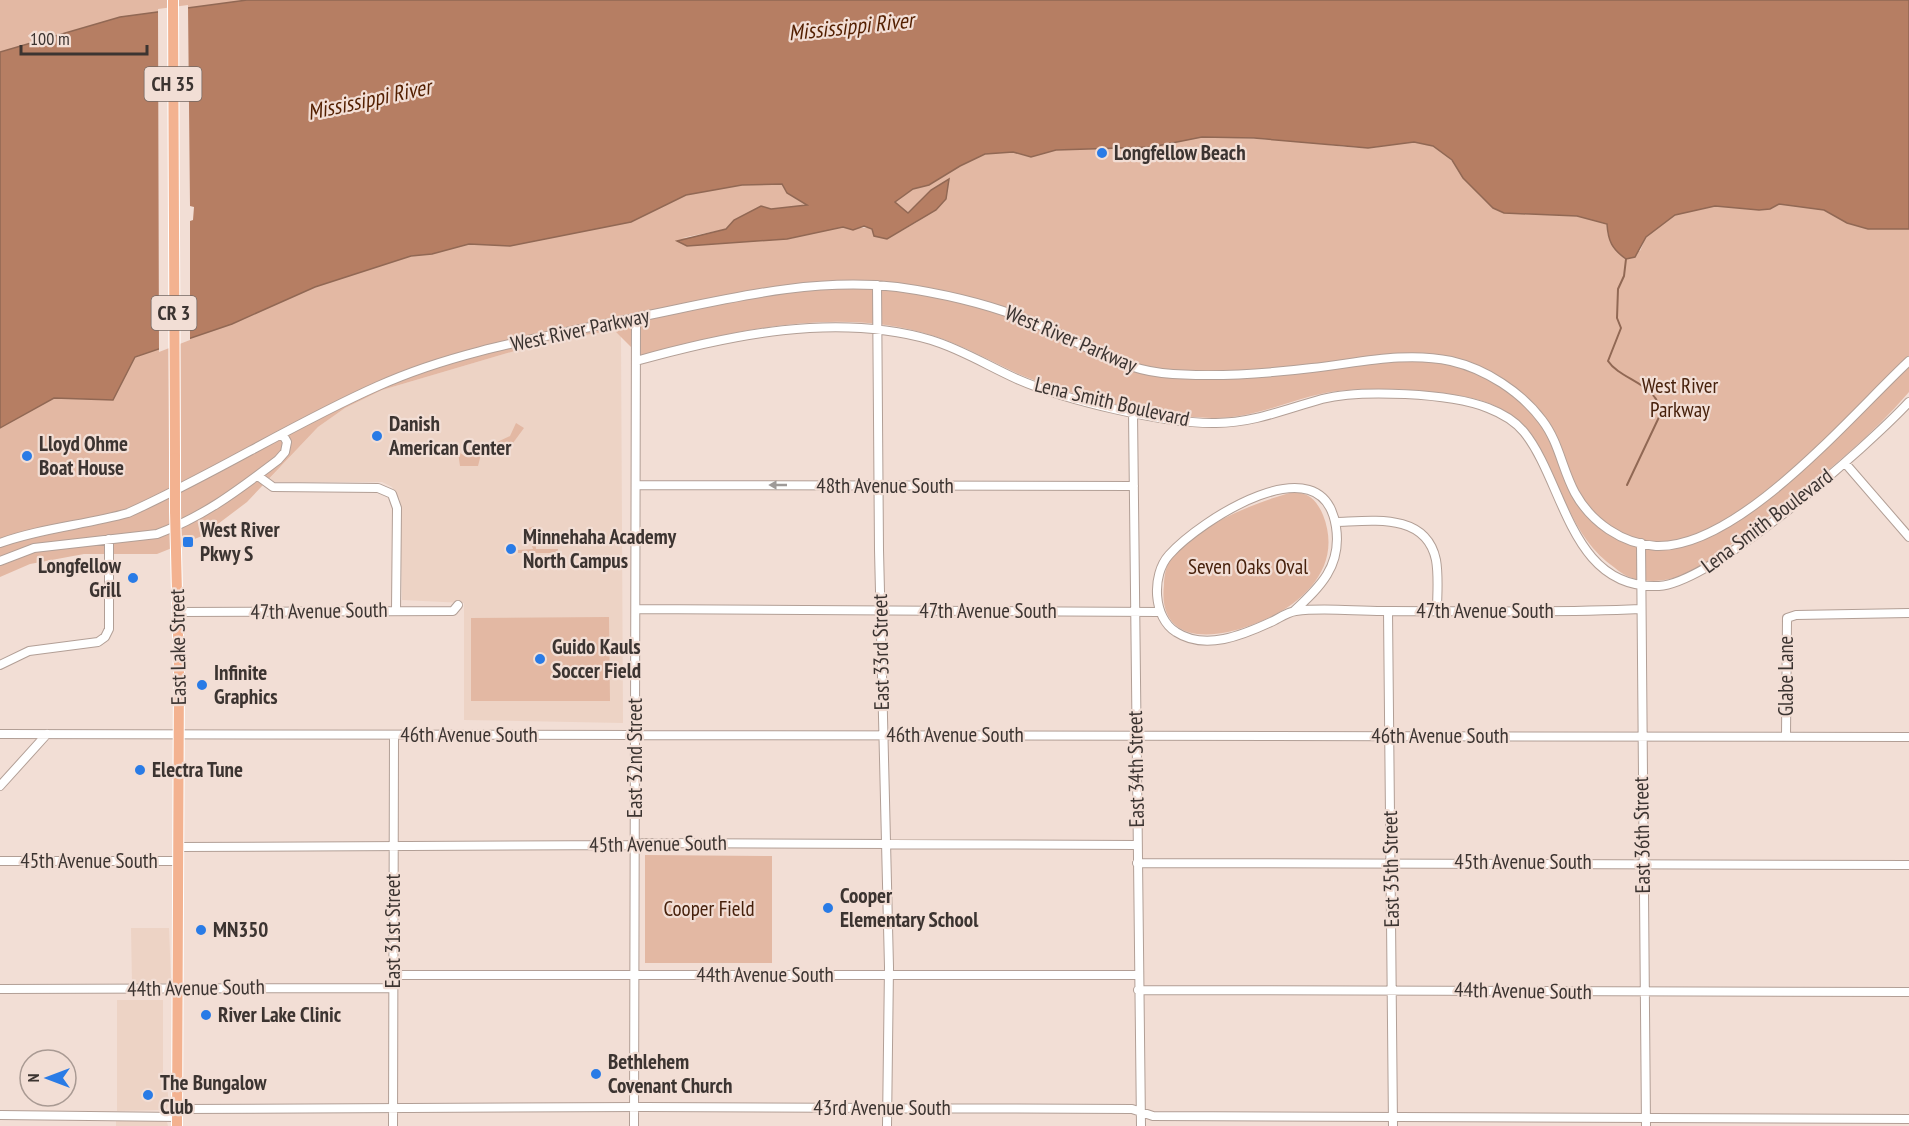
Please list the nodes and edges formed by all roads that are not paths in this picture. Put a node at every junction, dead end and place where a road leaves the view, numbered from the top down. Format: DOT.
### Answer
graph roads {
  1 [pos="173,0"];
  2 [pos="174,168"];
  3 [pos="877,285"];
  4 [pos="636,318"];
  5 [pos="878,329"];
  6 [pos="636,361"];
  7 [pos="1909,361"];
  8 [pos="1909,402"];
  9 [pos="1132,411"];
  10 [pos="283,435"];
  11 [pos="1845,463"];
  12 [pos="258,476"];
  13 [pos="636,485"];
  14 [pos="878,486"];
  15 [pos="1134,486"];
  16 [pos="1335,522"];
  17 [pos="176,526"];
  18 [pos="1909,537"];
  19 [pos="109,539"];
  20 [pos="0,543"];
  21 [pos="1641,543"];
  22 [pos="17,553"];
  23 [pos="0,561"];
  24 [pos="1640,586"];
  25 [pos="458,605"];
  26 [pos="636,609"];
  27 [pos="1640,609"];
  28 [pos="396,610"];
  29 [pos="880,611"];
  30 [pos="1134,611"];
  31 [pos="1294,611"];
  32 [pos="1437,611"];
  33 [pos="178,612"];
  34 [pos="1159,612"];
  35 [pos="1388,612"];
  36 [pos="1909,613"];
  37 [pos="0,665"];
  38 [pos="0,734"];
  39 [pos="47,734"];
  40 [pos="883,734"];
  41 [pos="1136,734"];
  42 [pos="178,735"];
  43 [pos="394,735"];
  44 [pos="635,735"];
  45 [pos="1389,736"];
  46 [pos="1786,736"];
  47 [pos="1641,737"];
  48 [pos="1909,737"];
  49 [pos="0,786"];
  50 [pos="886,843"];
  51 [pos="635,845"];
  52 [pos="1137,845"];
  53 [pos="393,846"];
  54 [pos="178,848"];
  55 [pos="0,861"];
  56 [pos="178,861"];
  57 [pos="1391,862"];
  58 [pos="1137,863"];
  59 [pos="1643,863"];
  60 [pos="1909,864"];
  61 [pos="634,974"];
  62 [pos="393,975"];
  63 [pos="888,975"];
  64 [pos="1138,975"];
  65 [pos="393,987"];
  66 [pos="0,989"];
  67 [pos="178,989"];
  68 [pos="1391,989"];
  69 [pos="1138,990"];
  70 [pos="1644,992"];
  71 [pos="1909,992"];
  72 [pos="634,1107"];
  73 [pos="393,1108"];
  74 [pos="888,1108"];
  75 [pos="1141,1111"];
  76 [pos="0,1115"];
  77 [pos="1393,1116"];
  78 [pos="178,1118"];
  79 [pos="1909,1119"];
  80 [pos="1646,1122"];
  81 [pos="393,1126"];
  82 [pos="634,1126"];
  83 [pos="888,1126"];
  84 [pos="1141,1126"];
  85 [pos="1393,1126"];
  1 -- 2 [label="main road, CH 35"];
  2 -- 17 [label="main road, East Lake Street / CR 3, bridge"];
  3 -- 4 [label="street, West River Parkway"];
  3 -- 5 [label="street, East 33rd Street"];
  3 -- 21 [label="street, West River Parkway"];
  4 -- 6 [label="street, East 32nd Street"];
  4 -- 10 [label="street, West River Parkway"];
  5 -- 6 [label="street, Lena Smith Boulevard"];
  5 -- 9 [label="street, Lena Smith Boulevard"];
  5 -- 14 [label="street, East 33rd Street"];
  6 -- 13 [label="street, East 32nd Street"];
  7 -- 21 [label="street, West River Parkway"];
  8 -- 11 [label="street, Lena Smith Boulevard"];
  9 -- 15 [label="street, East 34th Street"];
  9 -- 24 [label="street, Lena Smith Boulevard"];
  10 -- 12 [label="street"];
  10 -- 20 [label="street, West River Parkway"];
  11 -- 18 [label="street"];
  11 -- 24 [label="street, Lena Smith Boulevard"];
  12 -- 17 [label="street"];
  12 -- 28 [label="street"];
  14 -- 13 [label="street, 48th Avenue South, one-way"];
  13 -- 26 [label="street, East 32nd Street"];
  14 -- 15 [label="street, 48th Avenue South"];
  14 -- 29 [label="street, East 33rd Street"];
  15 -- 30 [label="street, East 34th Street"];
  16 -- 31 [label="street"];
  16 -- 32 [label="street"];
  16 -- 34 [label="street"];
  17 -- 19 [label="street"];
  17 -- 33 [label="main road, East Lake Street / CR 3"];
  19 -- 22 [label="street"];
  19 -- 37 [label="street"];
  20 -- 22 [label="street, West River Parkway"];
  21 -- 24 [label="street, East 36th Street"];
  22 -- 23 [label="street"];
  24 -- 27 [label="street, East 36th Street"];
  25 -- 28 [label="street, 47th Avenue South"];
  26 -- 29 [label="street, 47th Avenue South"];
  26 -- 44 [label="street, East 32nd Street"];
  27 -- 32 [label="street, 47th Avenue South"];
  27 -- 47 [label="street, East 36th Street"];
  28 -- 33 [label="street, 47th Avenue South"];
  29 -- 30 [label="street, 47th Avenue South"];
  29 -- 40 [label="street, East 33rd Street"];
  30 -- 34 [label="street, 47th Avenue South"];
  30 -- 41 [label="street, East 34th Street"];
  31 -- 34 [label="street"];
  31 -- 35 [label="street, 47th Avenue South"];
  32 -- 35 [label="street, 47th Avenue South"];
  33 -- 42 [label="main road, East Lake Street / CR 3"];
  35 -- 45 [label="street, East 35th Street"];
  36 -- 46 [label="street, Glabe Lane"];
  38 -- 39 [label="street, 46th Avenue South"];
  39 -- 42 [label="street, 46th Avenue South"];
  39 -- 49 [label="street"];
  40 -- 41 [label="street, 46th Avenue South"];
  40 -- 44 [label="street, 46th Avenue South"];
  40 -- 50 [label="street, East 33rd Street"];
  41 -- 45 [label="street, 46th Avenue South"];
  41 -- 52 [label="street, East 34th Street"];
  42 -- 43 [label="street, 46th Avenue South"];
  42 -- 54 [label="main road, East Lake Street / CR 3"];
  43 -- 44 [label="street, 46th Avenue South"];
  43 -- 53 [label="street, East 31st Street"];
  44 -- 51 [label="street, East 32nd Street"];
  45 -- 47 [label="street, 46th Avenue South"];
  45 -- 57 [label="street, East 35th Street"];
  46 -- 47 [label="street, 46th Avenue South"];
  46 -- 48 [label="street, 46th Avenue South"];
  47 -- 59 [label="street, East 36th Street"];
  50 -- 51 [label="street, 45th Avenue South"];
  50 -- 52 [label="street, 45th Avenue South"];
  50 -- 63 [label="street, East 33rd Street"];
  51 -- 53 [label="street, 45th Avenue South"];
  51 -- 61 [label="street, East 32nd Street"];
  52 -- 58 [label="street, East 34th Street"];
  53 -- 54 [label="street, 45th Avenue South"];
  53 -- 62 [label="street, East 31st Street"];
  54 -- 56 [label="main road, East Lake Street / CR 3"];
  55 -- 56 [label="street, 45th Avenue South"];
  56 -- 67 [label="main road, East Lake Street / CR 3"];
  57 -- 58 [label="street, 45th Avenue South"];
  57 -- 59 [label="street, 45th Avenue South"];
  57 -- 68 [label="street, East 35th Street"];
  58 -- 64 [label="street, East 34th Street"];
  59 -- 60 [label="street, 45th Avenue South"];
  59 -- 70 [label="street, East 36th Street"];
  61 -- 62 [label="street, 44th Avenue South"];
  61 -- 63 [label="street, 44th Avenue South"];
  61 -- 72 [label="street, East 32nd Street"];
  62 -- 65 [label="street, East 31st Street"];
  63 -- 64 [label="street, 44th Avenue South"];
  63 -- 74 [label="street, East 33rd Street"];
  64 -- 69 [label="street, East 34th Street"];
  65 -- 67 [label="street, 44th Avenue South"];
  65 -- 73 [label="street, East 31st Street"];
  66 -- 67 [label="street, 44th Avenue South"];
  67 -- 78 [label="main road, East Lake Street / CR 3"];
  68 -- 69 [label="street, 44th Avenue South"];
  68 -- 70 [label="street, 44th Avenue South"];
  68 -- 77 [label="street, East 35th Street"];
  69 -- 75 [label="street, East 34th Street"];
  70 -- 71 [label="street, 44th Avenue South"];
  70 -- 80 [label="street, East 36th Street"];
  72 -- 73 [label="street, 43rd Avenue South"];
  72 -- 74 [label="street, 43rd Avenue South"];
  72 -- 82 [label="street, East 32nd Street"];
  73 -- 78 [label="street, 43rd Avenue South"];
  73 -- 81 [label="street, East 31st Street"];
  74 -- 75 [label="street, 43rd Avenue South"];
  74 -- 83 [label="street, East 33rd Street"];
  75 -- 77 [label="street, 43rd Avenue South"];
  75 -- 84 [label="street, East 34th Street"];
  76 -- 78 [label="street, 43rd Avenue South"];
  77 -- 80 [label="street, 43rd Avenue South"];
  77 -- 85 [label="street, East 35th Street"];
  79 -- 80 [label="street, 43rd Avenue South"];
}
